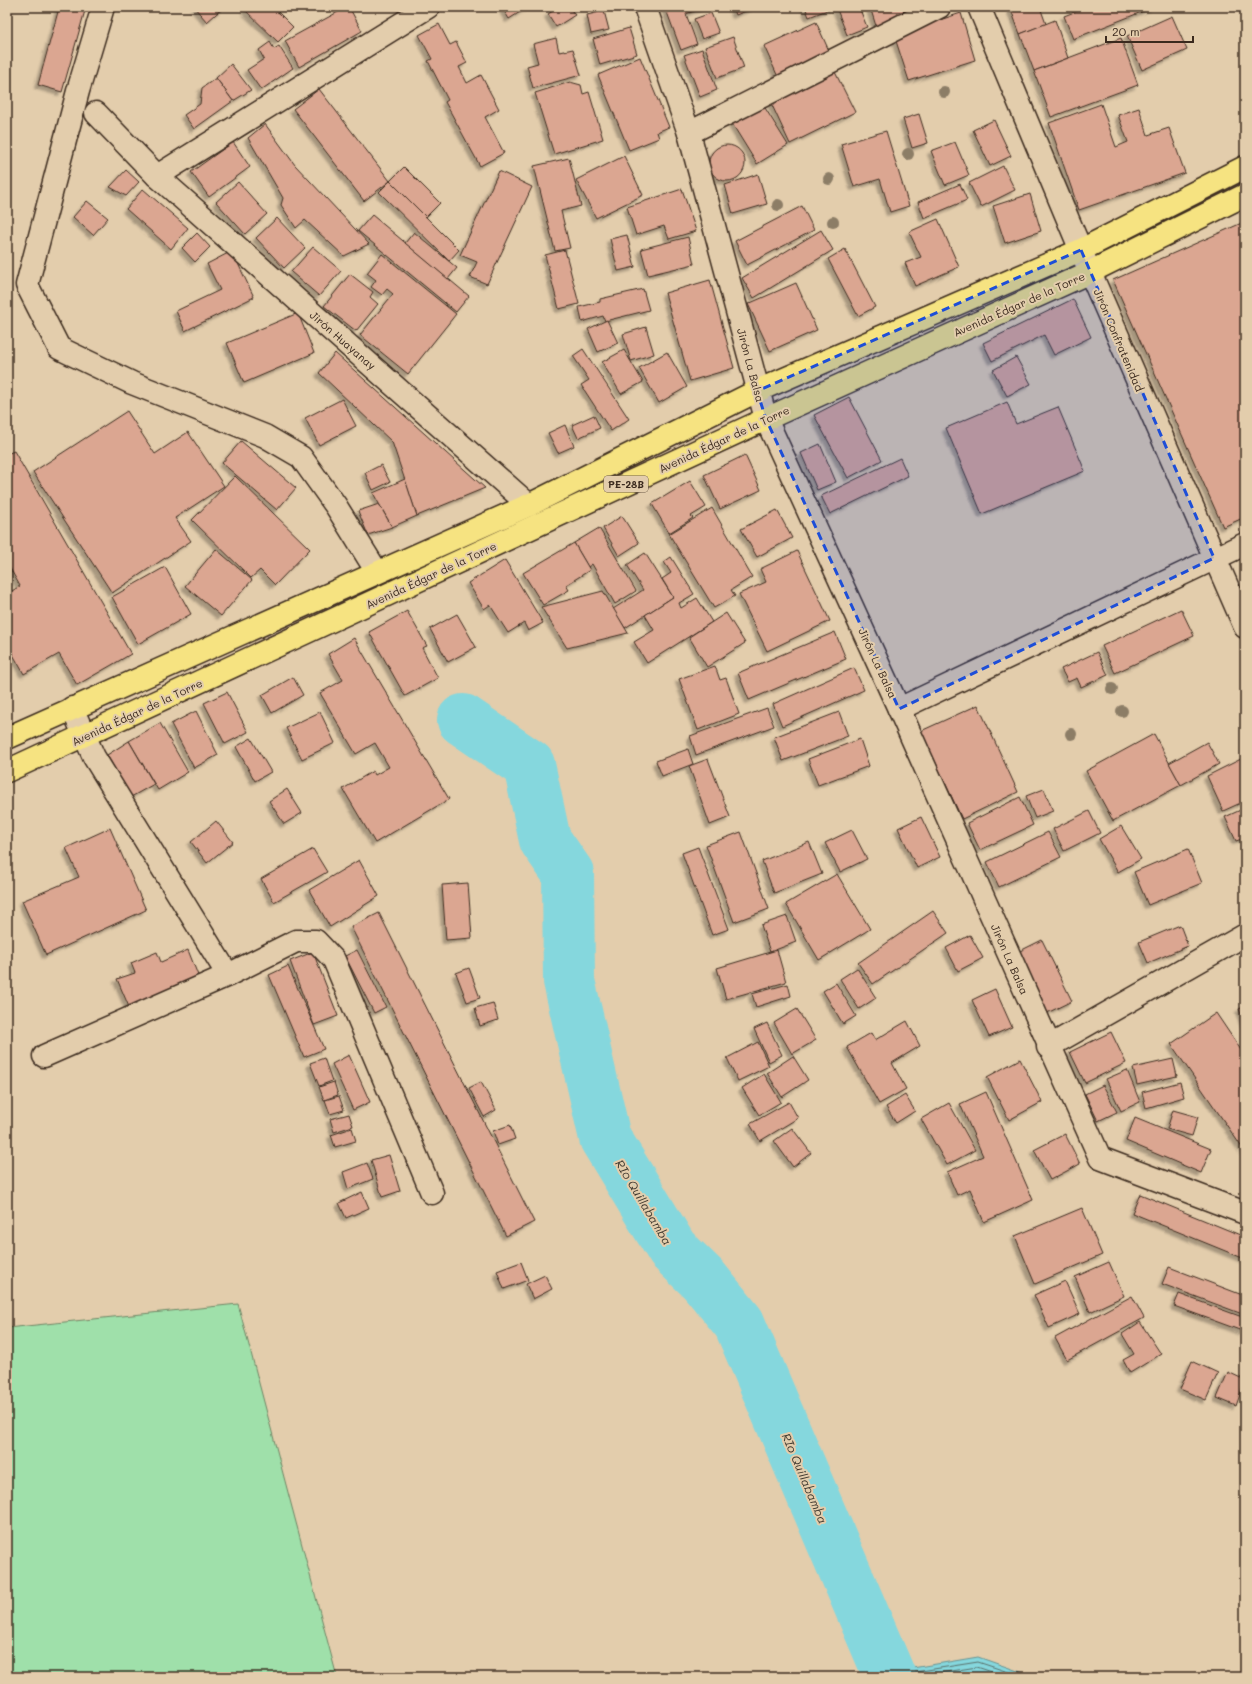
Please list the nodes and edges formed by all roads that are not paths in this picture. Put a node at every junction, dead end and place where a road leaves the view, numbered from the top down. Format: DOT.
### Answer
graph roads {
  1 [pos="103,7"];
  2 [pos="428,7"];
  3 [pos="645,7"];
  4 [pos="939,7"];
  5 [pos="979,7"];
  6 [pos="96,113"];
  7 [pos="689,133"];
  8 [pos="1245,167"];
  9 [pos="158,176"];
  10 [pos="1245,195"];
  11 [pos="1082,250"];
  12 [pos="1090,272"];
  13 [pos="757,391"];
  14 [pos="766,419"];
  15 [pos="529,505"];
  16 [pos="1245,544"];
  17 [pos="1214,558"];
  18 [pos="377,572"];
  19 [pos="1245,628"];
  20 [pos="72,708"];
  21 [pos="899,709"];
  22 [pos="84,736"];
  23 [pos="7,738"];
  24 [pos="7,772"];
  25 [pos="1245,935"];
  26 [pos="228,975"];
  27 [pos="1048,1047"];
  28 [pos="44,1056"];
  29 [pos="432,1193"];
  30 [pos="1245,1213"];
  1 -- 18 [label="street"];
  2 -- 9 [label="street"];
  3 -- 7 [label="street, Jirón La Balsa"];
  4 -- 7 [label="street"];
  5 -- 11 [label="street, Jirón Confratenidad"];
  6 -- 9 [label="street, Jirón Huayanay"];
  7 -- 13 [label="street, Jirón La Balsa"];
  8 -- 11 [label="highway, Avenida Édgar de la Torre / PE-28B"];
  9 -- 15 [label="street, Jirón Huayanay"];
  10 -- 12 [label="highway, Avenida Édgar de la Torre / PE-28B"];
  11 -- 12 [label="street, Jirón Confratenidad"];
  11 -- 13 [label="highway, Avenida Édgar de la Torre / PE-28B"];
  12 -- 14 [label="highway, Avenida Édgar de la Torre / PE-28B"];
  12 -- 17 [label="street, Jirón Confratenidad"];
  13 -- 14 [label="street, Jirón La Balsa"];
  13 -- 15 [label="highway, Avenida Édgar de la Torre / PE-28B"];
  14 -- 21 [label="street, Jirón La Balsa"];
  14 -- 22 [label="highway, Avenida Édgar de la Torre / PE-28B"];
  15 -- 18 [label="highway, Avenida Édgar de la Torre / PE-28B"];
  16 -- 17 [label="street"];
  17 -- 19 [label="street, Jirón Confratenidad"];
  17 -- 21 [label="street"];
  18 -- 20 [label="highway, Avenida Édgar de la Torre / PE-28B"];
  20 -- 22 [label="street"];
  20 -- 23 [label="highway, Avenida Édgar de la Torre / PE-28B"];
  21 -- 27 [label="street, Jirón La Balsa"];
  22 -- 24 [label="highway, Avenida Édgar de la Torre / PE-28B"];
  22 -- 26 [label="street"];
  25 -- 27 [label="street"];
  26 -- 28 [label="street"];
  26 -- 29 [label="street"];
  27 -- 30 [label="street, Jirón La Balsa"];
}
